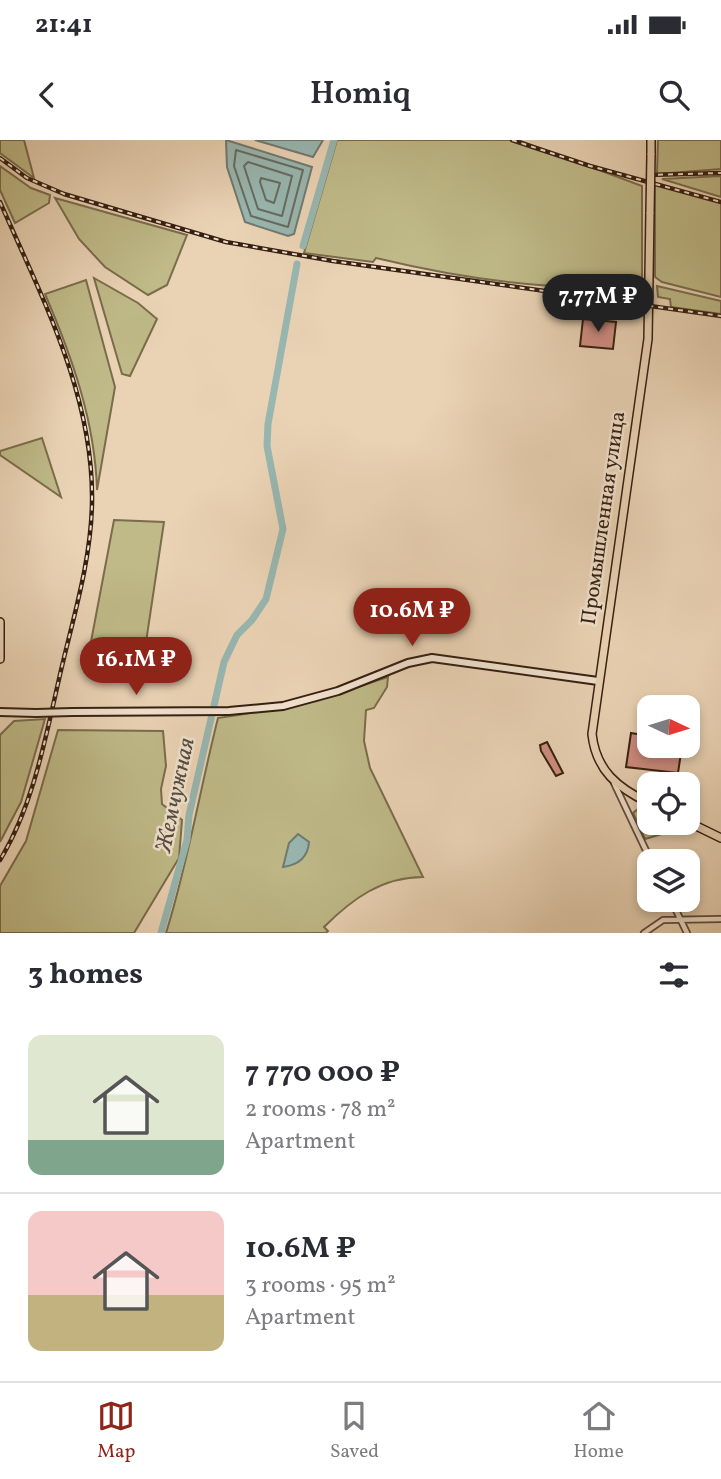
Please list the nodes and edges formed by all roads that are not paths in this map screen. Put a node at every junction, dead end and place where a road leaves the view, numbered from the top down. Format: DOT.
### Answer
graph roads {
  1 [pos="651,140"];
  2 [pos="0,622"];
  3 [pos="0,651"];
  4 [pos="0,659"];
  5 [pos="598,681"];
  6 [pos="0,712"];
  7 [pos="614,782"];
  8 [pos="637,796"];
  9 [pos="700,828"];
  10 [pos="721,838"];
  11 [pos="645,849"];
  12 [pos="677,912"];
  13 [pos="721,919"];
  14 [pos="681,920"];
  15 [pos="644,933"];
  16 [pos="687,933"];
  1 -- 5 [label="main road, Промышленная улица, bridge"];
  2 -- 3 [label="main road"];
  3 -- 4 [label="main road"];
  5 -- 6 [label="main road, bridge"];
  5 -- 7 [label="main road, Промышленная улица"];
  7 -- 8 [label="main road, Промышленная улица"];
  7 -- 11 [label="street"];
  9 -- 10 [label="main road"];
  12 -- 14 [label="street"];
  13 -- 14 [label="street"];
  14 -- 15 [label="street"];
  14 -- 16 [label="street"];
}
